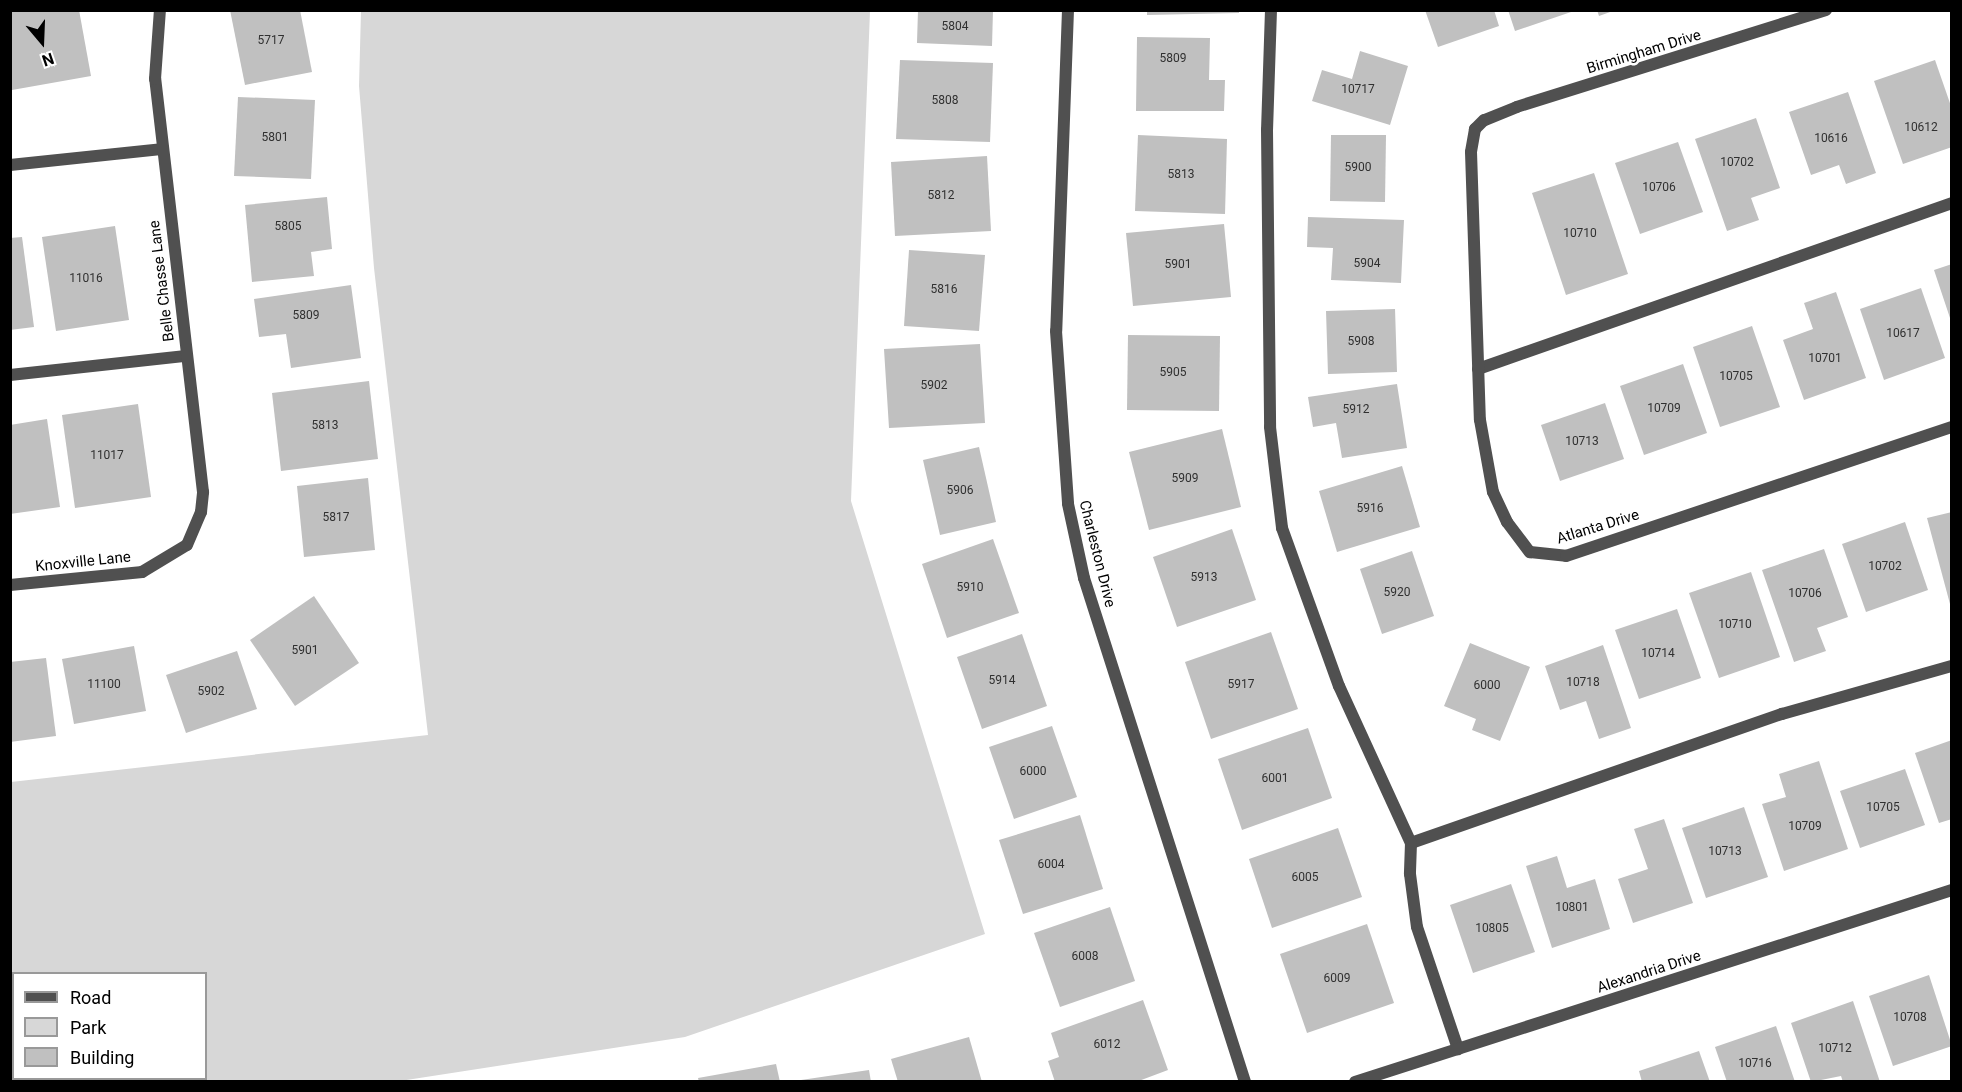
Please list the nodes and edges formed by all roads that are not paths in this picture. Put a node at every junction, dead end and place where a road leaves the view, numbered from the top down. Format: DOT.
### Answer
graph roads {
  1 [pos="160,10"];
  2 [pos="1068,10"];
  3 [pos="1271,10"];
  4 [pos="1826,10"];
  5 [pos="1474,129"];
  6 [pos="161,149"];
  7 [pos="10,165"];
  8 [pos="1952,203"];
  9 [pos="186,356"];
  10 [pos="1478,369"];
  11 [pos="10,375"];
  12 [pos="1952,427"];
  13 [pos="187,545"];
  14 [pos="10,585"];
  15 [pos="1952,666"];
  16 [pos="1410,843"];
  17 [pos="1952,890"];
  18 [pos="1458,1049"];
  19 [pos="1245,1082"];
  20 [pos="1355,1082"];
  1 -- 6 [label="street, Belle Chasse Lane"];
  2 -- 19 [label="street, Charleston Drive"];
  3 -- 16 [label="street"];
  4 -- 5 [label="street, Birmingham Drive"];
  5 -- 10 [label="street, Atlanta Drive"];
  6 -- 7 [label="street"];
  6 -- 9 [label="street, Belle Chasse Lane"];
  8 -- 10 [label="street"];
  9 -- 11 [label="street"];
  9 -- 13 [label="street, Belle Chasse Lane"];
  10 -- 12 [label="street, Atlanta Drive"];
  13 -- 14 [label="street, Knoxville Lane"];
  15 -- 16 [label="street"];
  16 -- 18 [label="street"];
  17 -- 18 [label="street, Alexandria Drive"];
  18 -- 20 [label="street, Alexandria Drive"];
}
